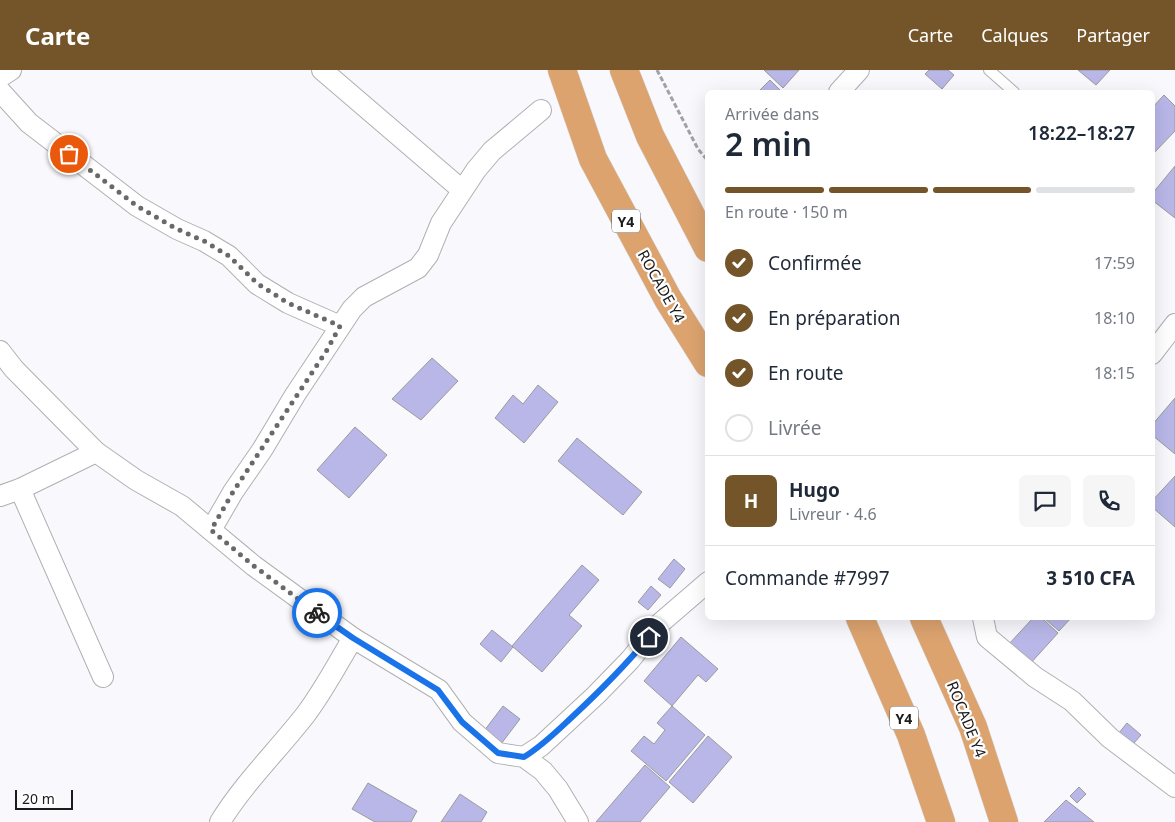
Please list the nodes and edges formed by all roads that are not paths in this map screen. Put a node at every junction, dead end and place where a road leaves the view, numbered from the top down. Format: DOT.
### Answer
graph roads {
  1 [pos="11,70"];
  2 [pos="322,70"];
  3 [pos="562,70"];
  4 [pos="624,70"];
  5 [pos="859,70"];
  6 [pos="989,70"];
  7 [pos="0,77"];
  8 [pos="841,90"];
  9 [pos="1012,90"];
  10 [pos="0,91"];
  11 [pos="541,110"];
  12 [pos="462,190"];
  13 [pos="705,242"];
  14 [pos="1175,324"];
  15 [pos="340,326"];
  16 [pos="1155,350"];
  17 [pos="0,351"];
  18 [pos="705,358"];
  19 [pos="96,452"];
  20 [pos="20,489"];
  21 [pos="0,496"];
  22 [pos="211,530"];
  23 [pos="705,585"];
  24 [pos="861,620"];
  25 [pos="925,620"];
  26 [pos="983,620"];
  27 [pos="353,638"];
  28 [pos="103,677"];
  29 [pos="524,757"];
  30 [pos="1175,787"];
  31 [pos="220,822"];
  32 [pos="578,822"];
  33 [pos="940,822"];
  34 [pos="1004,822"];
  1 -- 7 [label="street"];
  2 -- 12 [label="street"];
  3 -- 18 [label="highway, ROCADE Y4 / Y4"];
  4 -- 13 [label="highway"];
  5 -- 8 [label="street"];
  6 -- 9 [label="lane"];
  10 -- 15 [label="street"];
  11 -- 12 [label="street"];
  12 -- 15 [label="street"];
  14 -- 16 [label="street"];
  15 -- 22 [label="street"];
  17 -- 19 [label="street"];
  19 -- 20 [label="street"];
  19 -- 22 [label="street"];
  20 -- 21 [label="street"];
  20 -- 28 [label="street"];
  22 -- 27 [label="street"];
  23 -- 29 [label="street"];
  24 -- 33 [label="highway, Y4"];
  25 -- 34 [label="highway, ROCADE Y4"];
  26 -- 30 [label="street"];
  27 -- 29 [label="street"];
  27 -- 31 [label="street"];
  29 -- 32 [label="street"];
}
